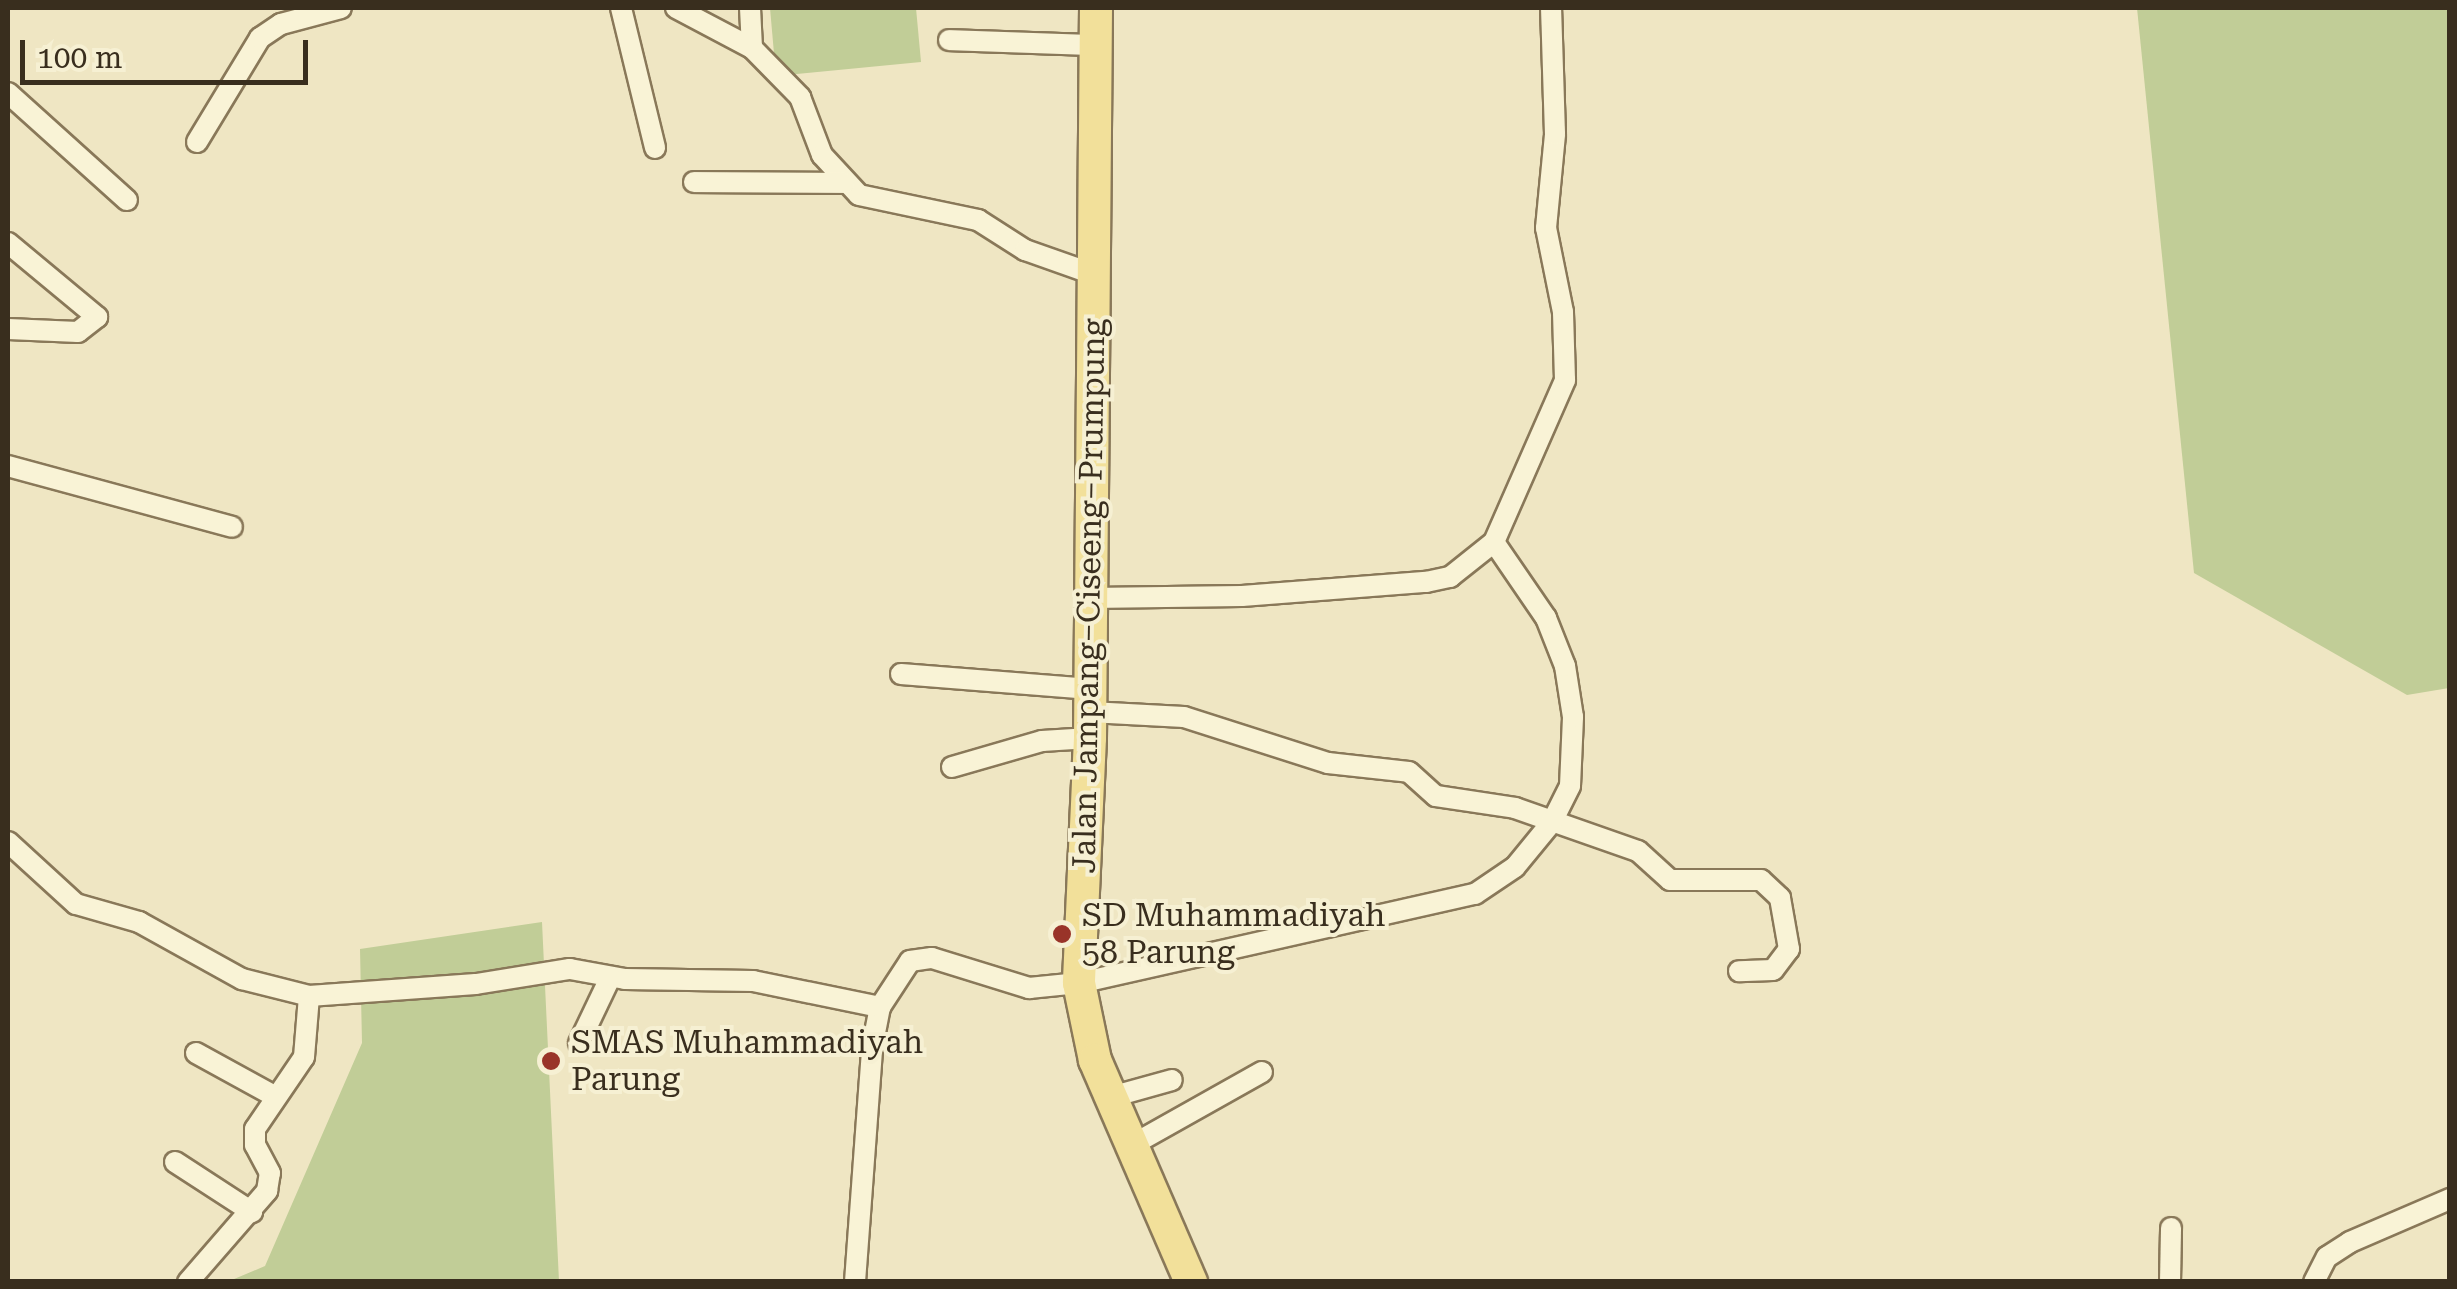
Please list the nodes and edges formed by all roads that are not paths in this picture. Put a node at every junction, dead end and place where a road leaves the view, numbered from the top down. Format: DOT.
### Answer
graph roads {
  1 [pos="341,8"];
  2 [pos="622,8"];
  3 [pos="676,8"];
  4 [pos="750,8"];
  5 [pos="1096,8"];
  6 [pos="1551,8"];
  7 [pos="949,40"];
  8 [pos="1096,45"];
  9 [pos="752,48"];
  10 [pos="11,104"];
  11 [pos="197,142"];
  12 [pos="655,148"];
  13 [pos="694,182"];
  14 [pos="844,183"];
  15 [pos="127,200"];
  16 [pos="8,243"];
  17 [pos="1093,274"];
  18 [pos="8,329"];
  19 [pos="8,466"];
  20 [pos="232,526"];
  21 [pos="1494,542"];
  22 [pos="1090,598"];
  23 [pos="901,674"];
  24 [pos="1090,713"];
  25 [pos="952,767"];
  26 [pos="1552,822"];
  27 [pos="8,842"];
  28 [pos="1740,971"];
  29 [pos="610,978"];
  30 [pos="1078,983"];
  31 [pos="309,996"];
  32 [pos="880,1007"];
  33 [pos="579,1043"];
  34 [pos="196,1053"];
  35 [pos="1262,1072"];
  36 [pos="1172,1080"];
  37 [pos="276,1096"];
  38 [pos="1112,1096"];
  39 [pos="1132,1145"];
  40 [pos="175,1162"];
  41 [pos="2450,1199"];
  42 [pos="252,1212"];
  43 [pos="2171,1228"];
  44 [pos="188,1282"];
  45 [pos="854,1282"];
  46 [pos="1192,1282"];
  47 [pos="2170,1282"];
  48 [pos="2314,1282"];
  1 -- 11 [label="street"];
  2 -- 12 [label="street"];
  3 -- 9 [label="street"];
  4 -- 9 [label="street"];
  5 -- 8 [label="main road, Jalan Jampang–Ciseeng–Prumpung"];
  6 -- 21 [label="street"];
  7 -- 8 [label="street"];
  8 -- 17 [label="main road, Jalan Jampang–Ciseeng–Prumpung"];
  9 -- 14 [label="street"];
  10 -- 15 [label="street"];
  13 -- 14 [label="street"];
  14 -- 17 [label="street"];
  16 -- 18 [label="street"];
  17 -- 22 [label="main road, Jalan Jampang–Ciseeng–Prumpung"];
  19 -- 20 [label="street"];
  21 -- 22 [label="street"];
  21 -- 26 [label="street"];
  22 -- 24 [label="main road, Jalan Jampang–Ciseeng–Prumpung"];
  23 -- 24 [label="street"];
  24 -- 25 [label="street"];
  24 -- 26 [label="street"];
  24 -- 30 [label="main road, Jalan Jampang–Ciseeng–Prumpung"];
  26 -- 28 [label="street"];
  26 -- 30 [label="street"];
  27 -- 31 [label="street"];
  29 -- 31 [label="street"];
  29 -- 32 [label="street"];
  29 -- 33 [label="street"];
  30 -- 32 [label="street"];
  30 -- 38 [label="main road, Jalan Jampang–Ciseeng–Prumpung"];
  31 -- 37 [label="street"];
  32 -- 45 [label="street"];
  34 -- 37 [label="street"];
  35 -- 39 [label="street"];
  36 -- 38 [label="street"];
  37 -- 42 [label="street"];
  38 -- 39 [label="main road, Jalan Jampang–Ciseeng–Prumpung"];
  39 -- 46 [label="main road, Jalan Jampang–Ciseeng–Prumpung"];
  40 -- 42 [label="street"];
  41 -- 48 [label="street"];
  42 -- 44 [label="street"];
  43 -- 47 [label="street"];
}
